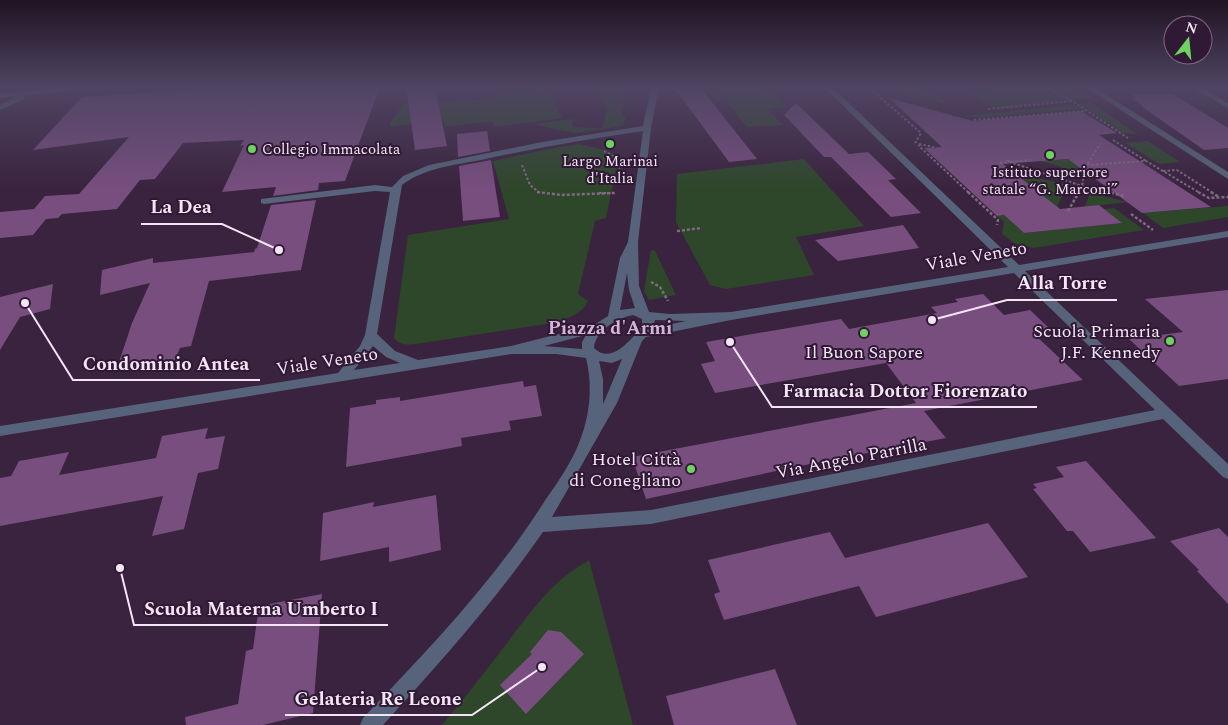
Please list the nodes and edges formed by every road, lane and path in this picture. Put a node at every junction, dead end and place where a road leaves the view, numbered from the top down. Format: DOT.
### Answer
graph roads {
  1 [pos="648,121"];
  2 [pos="863,121"];
  3 [pos="907,121"];
  4 [pos="1101,121"];
  5 [pos="1141,121"];
  6 [pos="647,128"];
  7 [pos="1128,138"];
  8 [pos="1113,140"];
  9 [pos="1102,141"];
  10 [pos="920,144"];
  11 [pos="934,148"];
  12 [pos="1007,160"];
  13 [pos="1030,160"];
  14 [pos="1146,161"];
  15 [pos="1010,162"];
  16 [pos="521,163"];
  17 [pos="1000,163"];
  18 [pos="1087,165"];
  19 [pos="1163,171"];
  20 [pos="1228,176"];
  21 [pos="1082,186"];
  22 [pos="395,190"];
  23 [pos="615,193"];
  24 [pos="1125,196"];
  25 [pos="1228,197"];
  26 [pos="1219,198"];
  27 [pos="264,201"];
  28 [pos="1068,211"];
  29 [pos="1131,214"];
  30 [pos="702,228"];
  31 [pos="677,231"];
  32 [pos="998,231"];
  33 [pos="1155,232"];
  34 [pos="1228,234"];
  35 [pos="633,242"];
  36 [pos="1014,268"];
  37 [pos="644,280"];
  38 [pos="670,303"];
  39 [pos="644,314"];
  40 [pos="732,316"];
  41 [pos="613,318"];
  42 [pos="600,328"];
  43 [pos="371,335"];
  44 [pos="639,337"];
  45 [pos="511,350"];
  46 [pos="591,354"];
  47 [pos="419,365"];
  48 [pos="341,378"];
  49 [pos="1166,413"];
  50 [pos="0,431"];
  51 [pos="586,444"];
  52 [pos="1228,473"];
  53 [pos="540,525"];
  54 [pos="370,725"];
  1 -- 6 [label="street"];
  2 -- 36 [label="street"];
  3 -- 10 [label="path"];
  4 -- 7 [label="path"];
  5 -- 20 [label="street"];
  6 -- 22 [label="street"];
  6 -- 35 [label="street"];
  8 -- 14 [label="path"];
  9 -- 18 [label="path"];
  10 -- 11 [label="path"];
  10 -- 32 [label="path"];
  12 -- 15 [label="path"];
  13 -- 15 [label="path"];
  14 -- 18 [label="path"];
  14 -- 19 [label="path"];
  15 -- 17 [label="path"];
  15 -- 21 [label="path"];
  16 -- 23 [label="path"];
  18 -- 21 [label="path"];
  19 -- 26 [label="path"];
  19 -- 26 [label="path"];
  21 -- 24 [label="path"];
  21 -- 28 [label="path"];
  22 -- 27 [label="street"];
  22 -- 43 [label="street"];
  25 -- 26 [label="path"];
  29 -- 33 [label="path"];
  30 -- 31 [label="path"];
  34 -- 36 [label="street, Viale Veneto"];
  35 -- 39 [label="street"];
  35 -- 41 [label="street"];
  36 -- 40 [label="street, Viale Veneto"];
  36 -- 49 [label="street"];
  37 -- 38 [label="path"];
  39 -- 40 [label="street"];
  39 -- 41 [label="street"];
  39 -- 44 [label="street"];
  40 -- 44 [label="street"];
  41 -- 42 [label="street"];
  42 -- 45 [label="street, Viale Veneto"];
  42 -- 46 [label="street"];
  43 -- 47 [label="street"];
  43 -- 48 [label="street"];
  44 -- 46 [label="street, Viale Veneto"];
  44 -- 51 [label="street"];
  45 -- 46 [label="street, Viale Veneto"];
  45 -- 47 [label="street, Viale Veneto"];
  46 -- 51 [label="street"];
  47 -- 48 [label="street, Viale Veneto"];
  48 -- 50 [label="street, Viale Veneto"];
  49 -- 52 [label="street"];
  49 -- 53 [label="street, Via Angelo Parrilla"];
  51 -- 53 [label="street"];
  53 -- 54 [label="street"];
}
